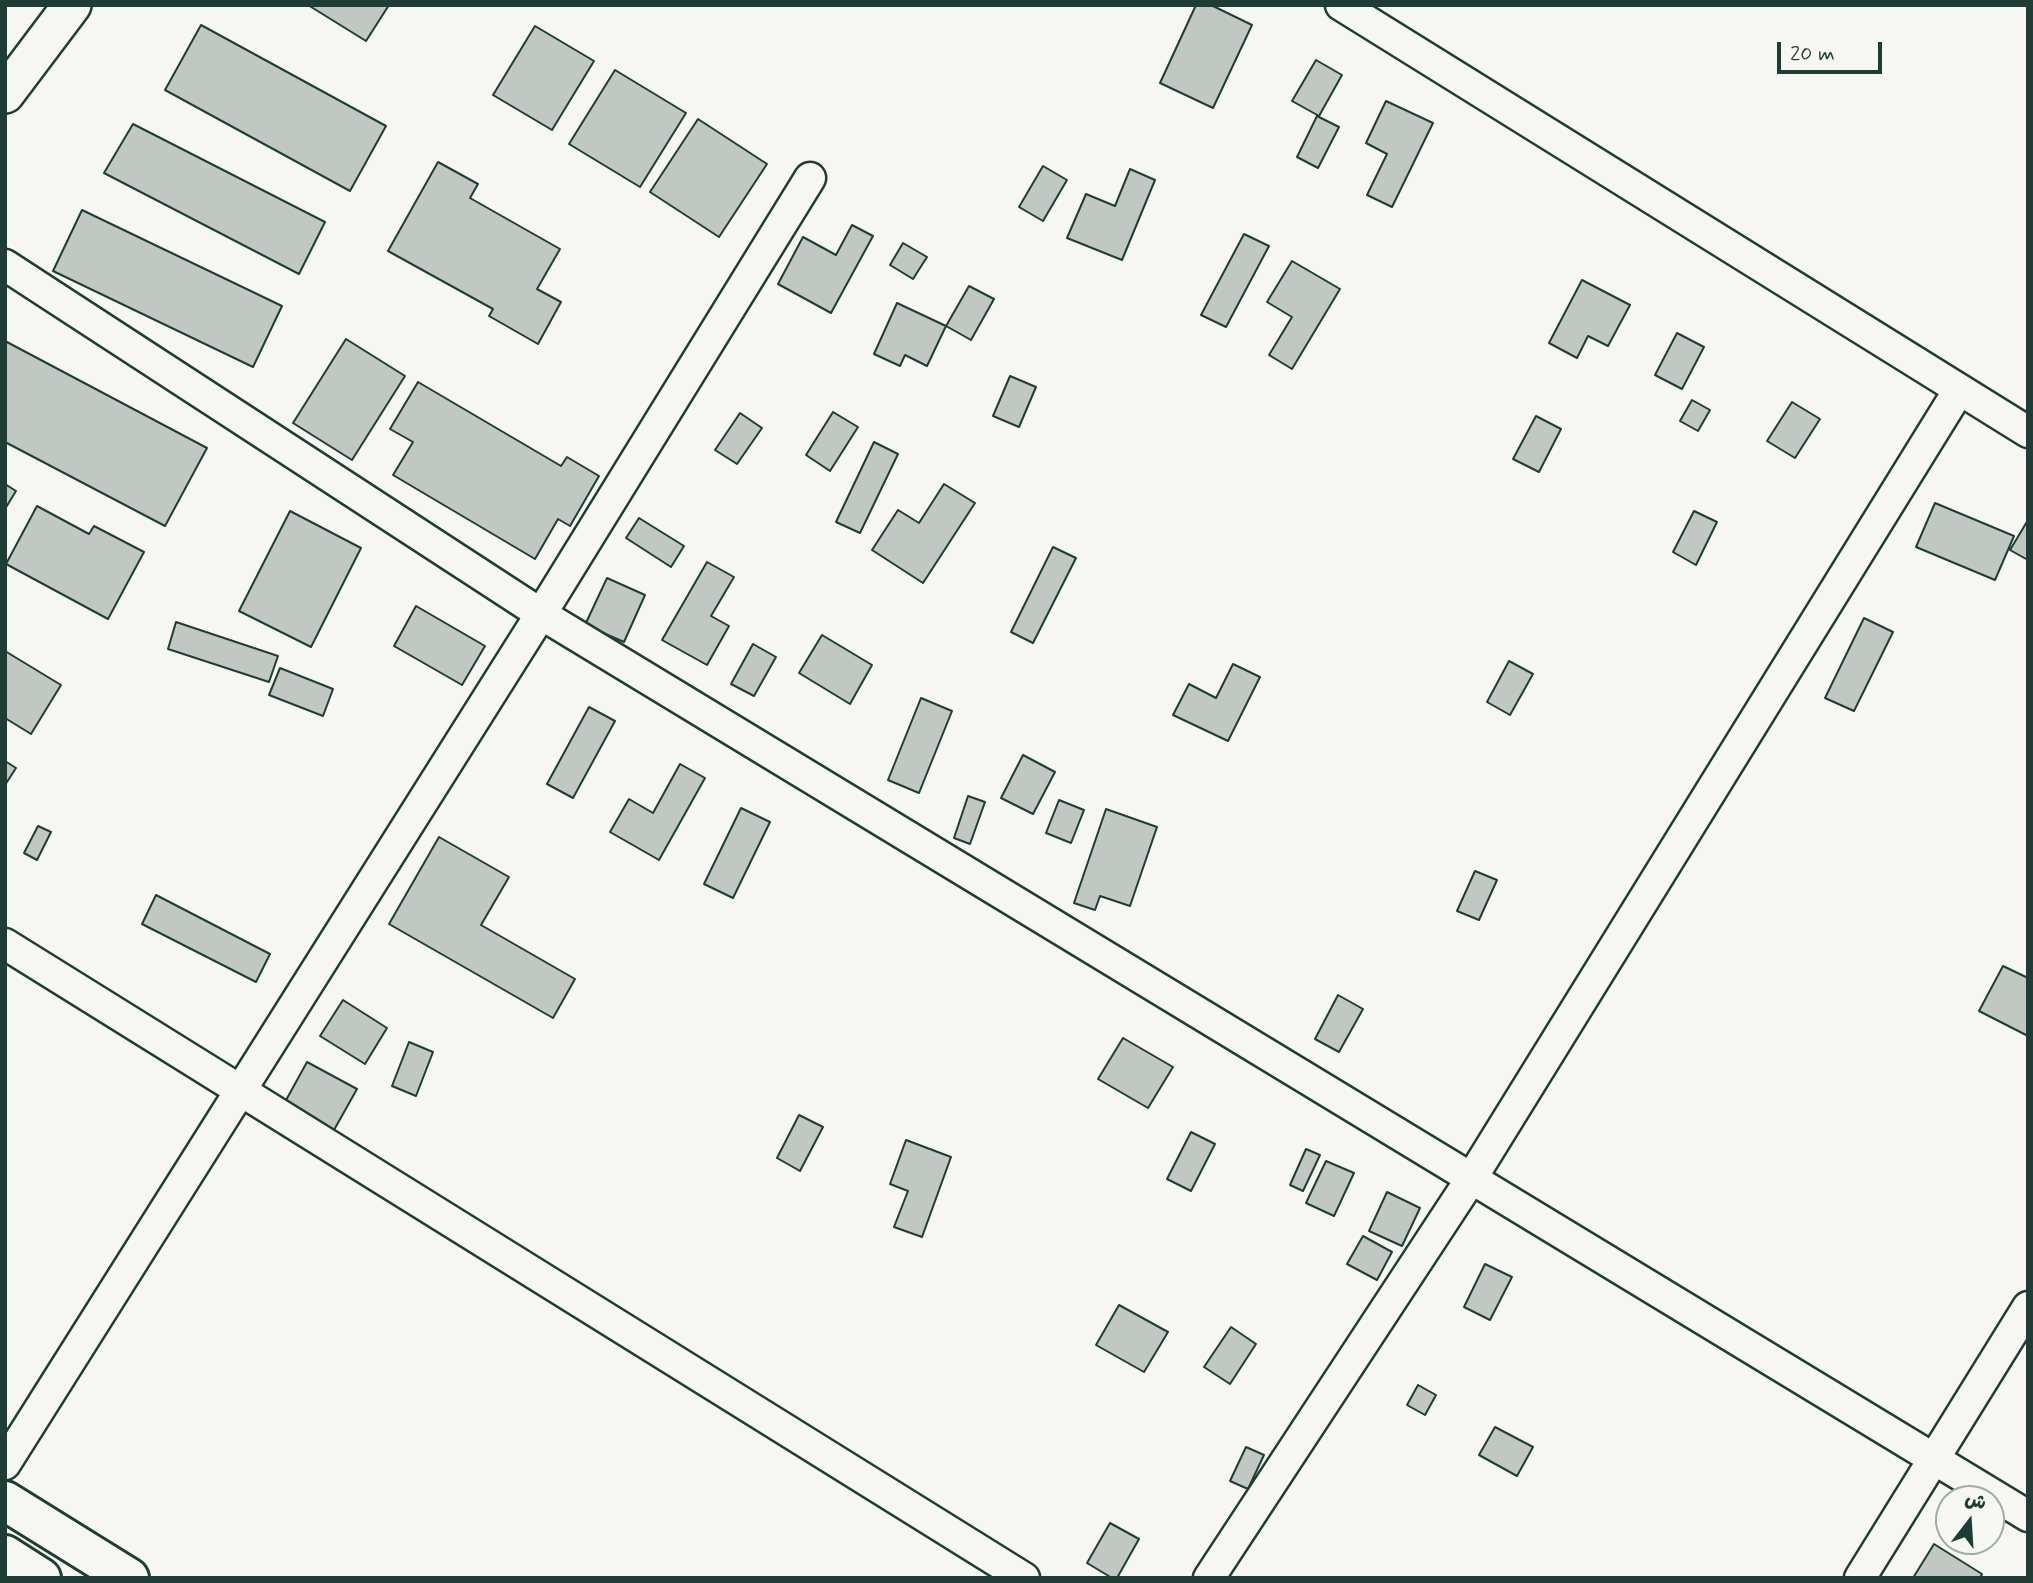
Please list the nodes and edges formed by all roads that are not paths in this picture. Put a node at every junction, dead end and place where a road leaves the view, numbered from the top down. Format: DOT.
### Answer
graph roads {
  1 [pos="72,5"];
  2 [pos="1340,5"];
  3 [pos="5,94"];
  4 [pos="810,178"];
  5 [pos="5,265"];
  6 [pos="1959,390"];
  7 [pos="2028,432"];
  8 [pos="541,614"];
  9 [pos="5,944"];
  10 [pos="242,1090"];
  11 [pos="1471,1179"];
  12 [pos="2028,1307"];
  13 [pos="1935,1458"];
  14 [pos="5,1464"];
  15 [pos="5,1501"];
  16 [pos="2028,1516"];
  17 [pos="5,1555"];
  18 [pos="41,1578"];
  19 [pos="129,1578"];
  20 [pos="1024,1578"];
  21 [pos="1209,1578"];
  22 [pos="1860,1578"];
  1 -- 3 [label="street"];
  2 -- 6 [label="street"];
  4 -- 8 [label="street"];
  5 -- 8 [label="street"];
  6 -- 7 [label="street"];
  6 -- 11 [label="street"];
  8 -- 10 [label="street"];
  8 -- 11 [label="street"];
  9 -- 10 [label="street"];
  10 -- 14 [label="street"];
  10 -- 20 [label="street"];
  11 -- 13 [label="street"];
  11 -- 21 [label="street"];
  12 -- 13 [label="street"];
  13 -- 16 [label="street"];
  13 -- 22 [label="street"];
  15 -- 19 [label="main road"];
  17 -- 18 [label="main road"];
}
